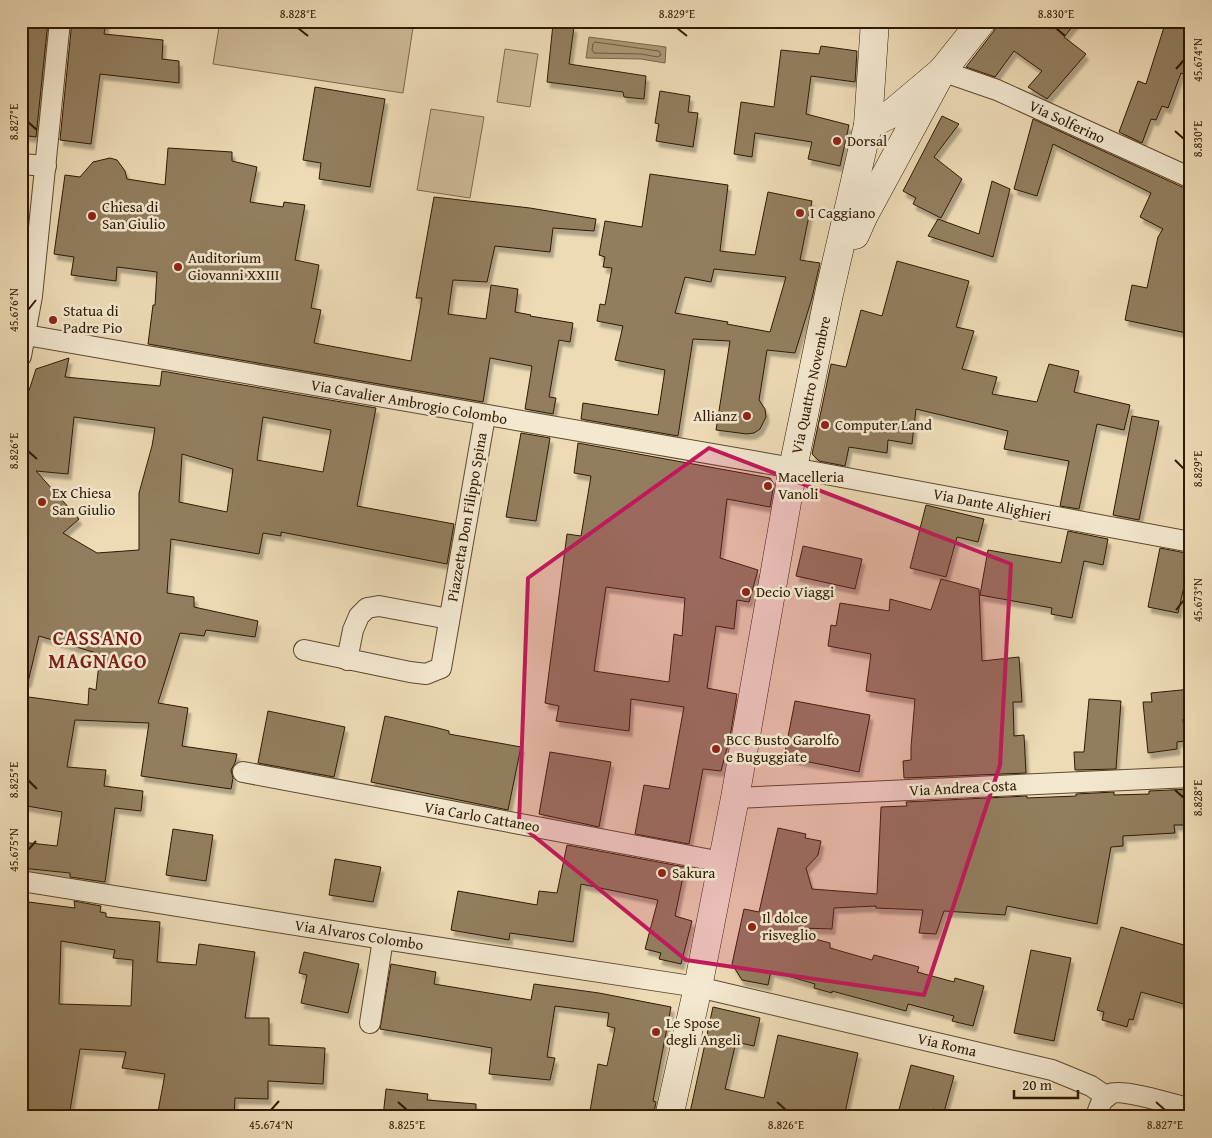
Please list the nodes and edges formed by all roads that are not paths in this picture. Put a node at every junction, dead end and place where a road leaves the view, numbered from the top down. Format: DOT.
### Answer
graph roads {
  1 [pos="60,21"];
  2 [pos="875,21"];
  3 [pos="982,21"];
  4 [pos="942,71"];
  5 [pos="868,125"];
  6 [pos="21,164"];
  7 [pos="46,166"];
  8 [pos="1191,178"];
  9 [pos="829,294"];
  10 [pos="26,335"];
  11 [pos="21,356"];
  12 [pos="485,416"];
  13 [pos="793,468"];
  14 [pos="1191,542"];
  15 [pos="449,619"];
  16 [pos="304,650"];
  17 [pos="347,660"];
  18 [pos="243,772"];
  19 [pos="1191,778"];
  20 [pos="735,798"];
  21 [pos="722,862"];
  22 [pos="21,881"];
  23 [pos="383,939"];
  24 [pos="698,987"];
  25 [pos="370,1023"];
  26 [pos="1107,1097"];
  27 [pos="1191,1109"];
  28 [pos="669,1117"];
  29 [pos="1096,1117"];
  1 -- 7 [label="street"];
  2 -- 5 [label="main road, Via Quattro Novembre"];
  3 -- 4 [label="main road"];
  4 -- 5 [label="main road"];
  4 -- 8 [label="street, Via Solferino"];
  4 -- 9 [label="main road"];
  5 -- 9 [label="main road, Via Quattro Novembre"];
  6 -- 7 [label="street"];
  7 -- 10 [label="street"];
  9 -- 13 [label="main road, Via Quattro Novembre"];
  10 -- 11 [label="street"];
  10 -- 12 [label="street, Via Cavalier Ambrogio Colombo"];
  12 -- 13 [label="street, Via Cavalier Ambrogio Colombo"];
  12 -- 15 [label="street, Piazzetta Don Filippo Spina"];
  13 -- 14 [label="street, Via Dante Alighieri"];
  13 -- 20 [label="main road, Via Quattro Novembre"];
  15 -- 17 [label="street, Piazzetta Don Filippo Spina"];
  15 -- 17 [label="street, Piazzetta Don Filippo Spina"];
  16 -- 17 [label="street, Piazzetta Don Filippo Spina"];
  18 -- 21 [label="street, Via Carlo Cattaneo"];
  19 -- 20 [label="street, Via Andrea Costa"];
  20 -- 21 [label="main road, Via Quattro Novembre"];
  21 -- 24 [label="main road, Via Quattro Novembre"];
  22 -- 23 [label="street, Via Alvaros Colombo"];
  23 -- 24 [label="street, Via Alvaros Colombo"];
  23 -- 25 [label="street"];
  24 -- 26 [label="street, Via Roma"];
  24 -- 28 [label="main road, Via Quattro Novembre"];
  26 -- 27 [label="street"];
  26 -- 29 [label="street"];
}
